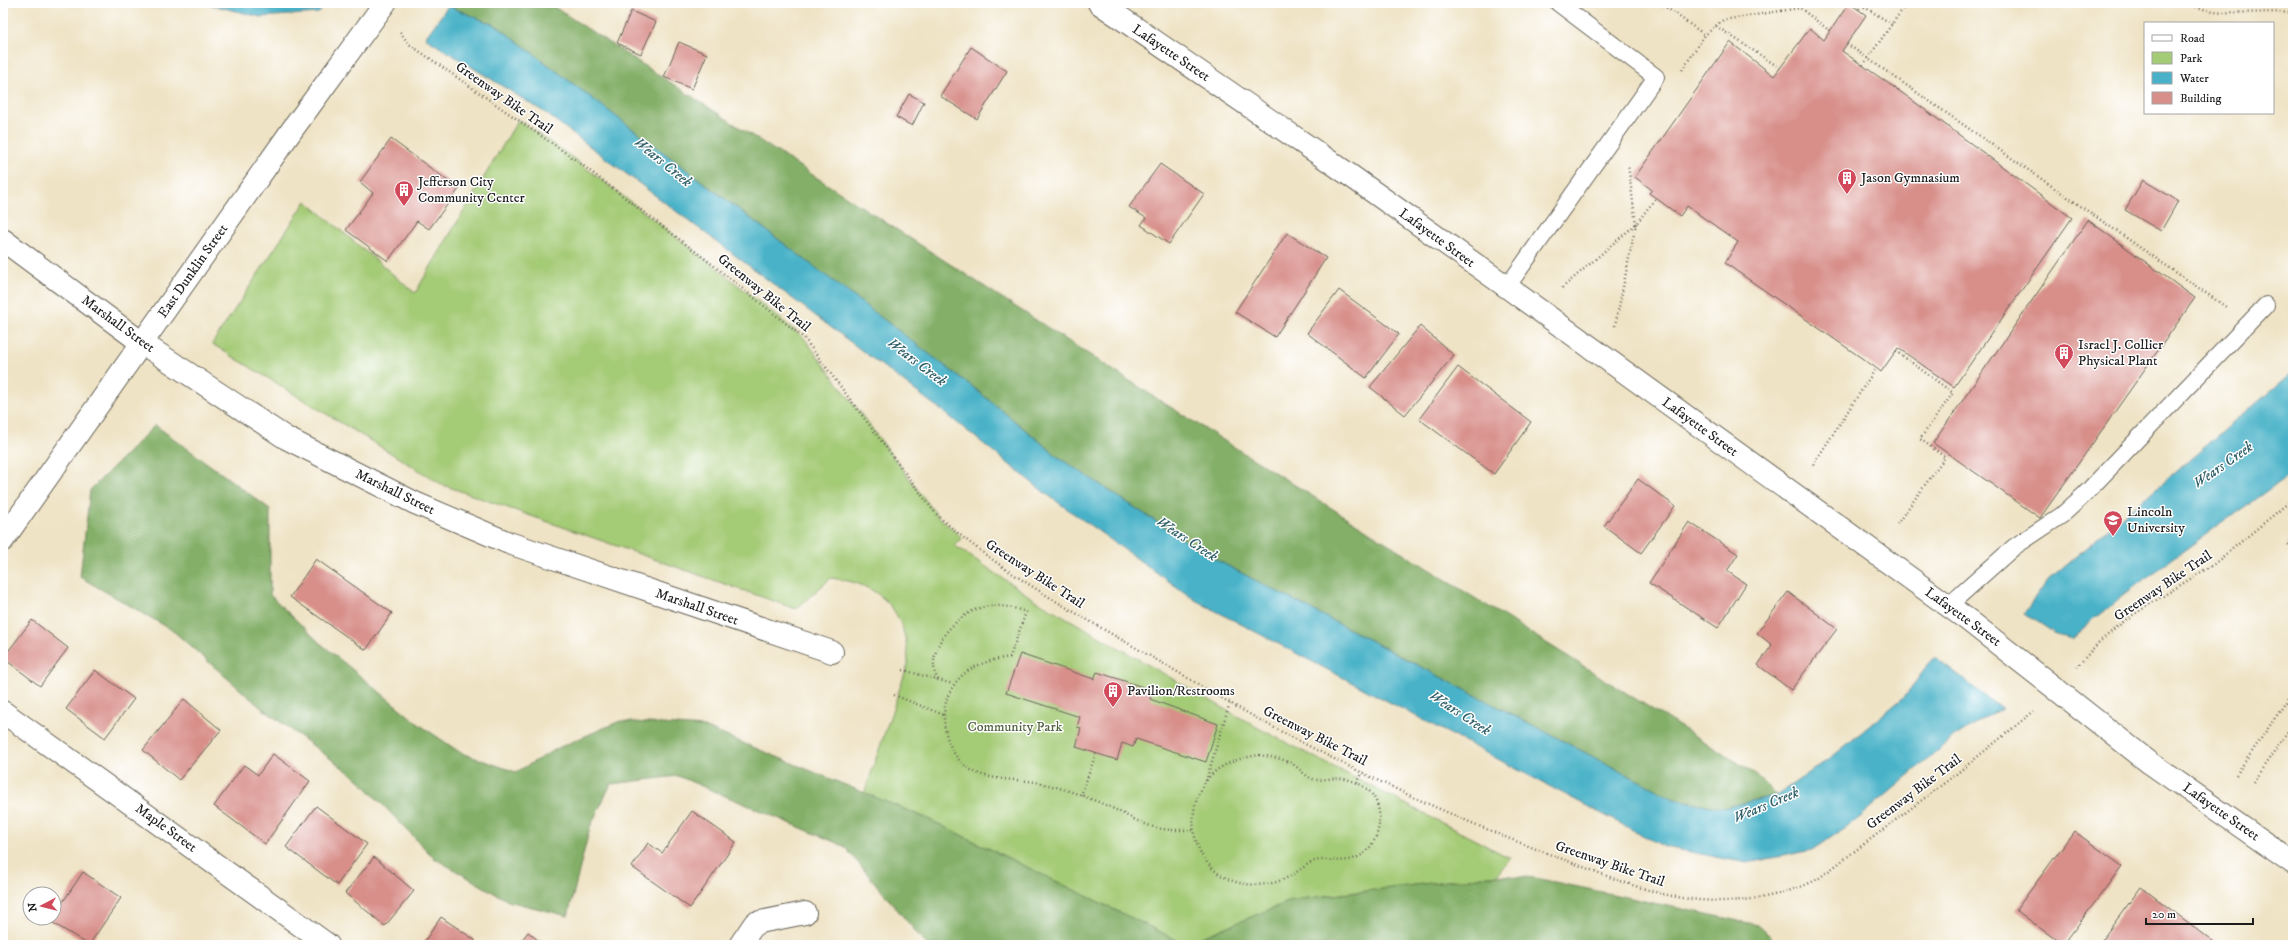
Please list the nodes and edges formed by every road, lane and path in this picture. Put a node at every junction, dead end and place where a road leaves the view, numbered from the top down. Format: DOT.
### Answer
graph roads {
  1 [pos="385,3"];
  2 [pos="1099,3"];
  3 [pos="1558,3"];
  4 [pos="1660,3"];
  5 [pos="1907,3"];
  6 [pos="2189,3"];
  7 [pos="1859,9"];
  8 [pos="2293,13"];
  9 [pos="1892,24"];
  10 [pos="1716,26"];
  11 [pos="1830,31"];
  12 [pos="1705,35"];
  13 [pos="408,44"];
  14 [pos="1847,44"];
  15 [pos="1868,58"];
  16 [pos="1863,65"];
  17 [pos="1780,68"];
  18 [pos="1680,74"];
  19 [pos="1626,158"];
  20 [pos="1656,198"];
  21 [pos="1636,224"];
  22 [pos="3,240"];
  23 [pos="1507,287"];
  24 [pos="1561,289"];
  25 [pos="2266,304"];
  26 [pos="2249,322"];
  27 [pos="1615,326"];
  28 [pos="142,343"];
  29 [pos="1896,351"];
  30 [pos="1876,368"];
  31 [pos="1813,466"];
  32 [pos="2292,501"];
  33 [pos="1897,524"];
  34 [pos="2293,538"];
  35 [pos="3,540"];
  36 [pos="2293,548"];
  37 [pos="1948,606"];
  38 [pos="832,652"];
  39 [pos="903,670"];
  40 [pos="938,680"];
  41 [pos="953,684"];
  42 [pos="2056,689"];
  43 [pos="2293,692"];
  44 [pos="894,695"];
  45 [pos="1230,702"];
  46 [pos="3,712"];
  47 [pos="944,714"];
  48 [pos="2293,724"];
  49 [pos="1096,753"];
  50 [pos="1363,772"];
  51 [pos="2236,775"];
  52 [pos="1206,782"];
  53 [pos="2253,782"];
  54 [pos="1357,783"];
  55 [pos="1081,796"];
  56 [pos="1193,830"];
  57 [pos="2293,863"];
  58 [pos="805,913"];
  59 [pos="328,945"];
  60 [pos="740,945"];
  1 -- 28 [label="main road, East Dunklin Street"];
  2 -- 23 [label="main road, Lafayette Street"];
  3 -- 23 [label="lane"];
  4 -- 12 [label="path"];
  5 -- 9 [label="path"];
  6 -- 8 [label="path"];
  7 -- 9 [label="path"];
  9 -- 15 [label="path"];
  10 -- 11 [label="path"];
  10 -- 12 [label="path"];
  10 -- 17 [label="path"];
  12 -- 18 [label="path"];
  13 -- 45 [label="path, Greenway Bike Trail"];
  14 -- 15 [label="path"];
  15 -- 16 [label="path"];
  15 -- 26 [label="path"];
  19 -- 21 [label="path"];
  20 -- 21 [label="path"];
  21 -- 24 [label="path"];
  21 -- 27 [label="path"];
  22 -- 28 [label="main road, Marshall Street"];
  23 -- 37 [label="main road, Lafayette Street"];
  25 -- 26 [label="lane"];
  26 -- 37 [label="lane"];
  28 -- 35 [label="main road, East Dunklin Street"];
  28 -- 38 [label="main road, Marshall Street"];
  29 -- 33 [label="path"];
  30 -- 31 [label="path"];
  32 -- 42 [label="path, Greenway Bike Trail"];
  34 -- 36 [label="path"];
  37 -- 42 [label="main road, Lafayette Street"];
  39 -- 40 [label="path"];
  40 -- 41 [label="path"];
  40 -- 41 [label="path"];
  41 -- 47 [label="path"];
  42 -- 50 [label="path, Greenway Bike Trail"];
  42 -- 57 [label="main road, Lafayette Street"];
  43 -- 51 [label="path"];
  44 -- 47 [label="path"];
  45 -- 50 [label="path, Greenway Bike Trail"];
  45 -- 52 [label="path"];
  46 -- 59 [label="main road, Maple Street"];
  47 -- 55 [label="path"];
  48 -- 53 [label="path"];
  49 -- 55 [label="path"];
  50 -- 54 [label="path"];
  52 -- 54 [label="path"];
  52 -- 56 [label="path"];
  54 -- 56 [label="path"];
  55 -- 56 [label="path"];
  58 -- 60 [label="main road"];
}
